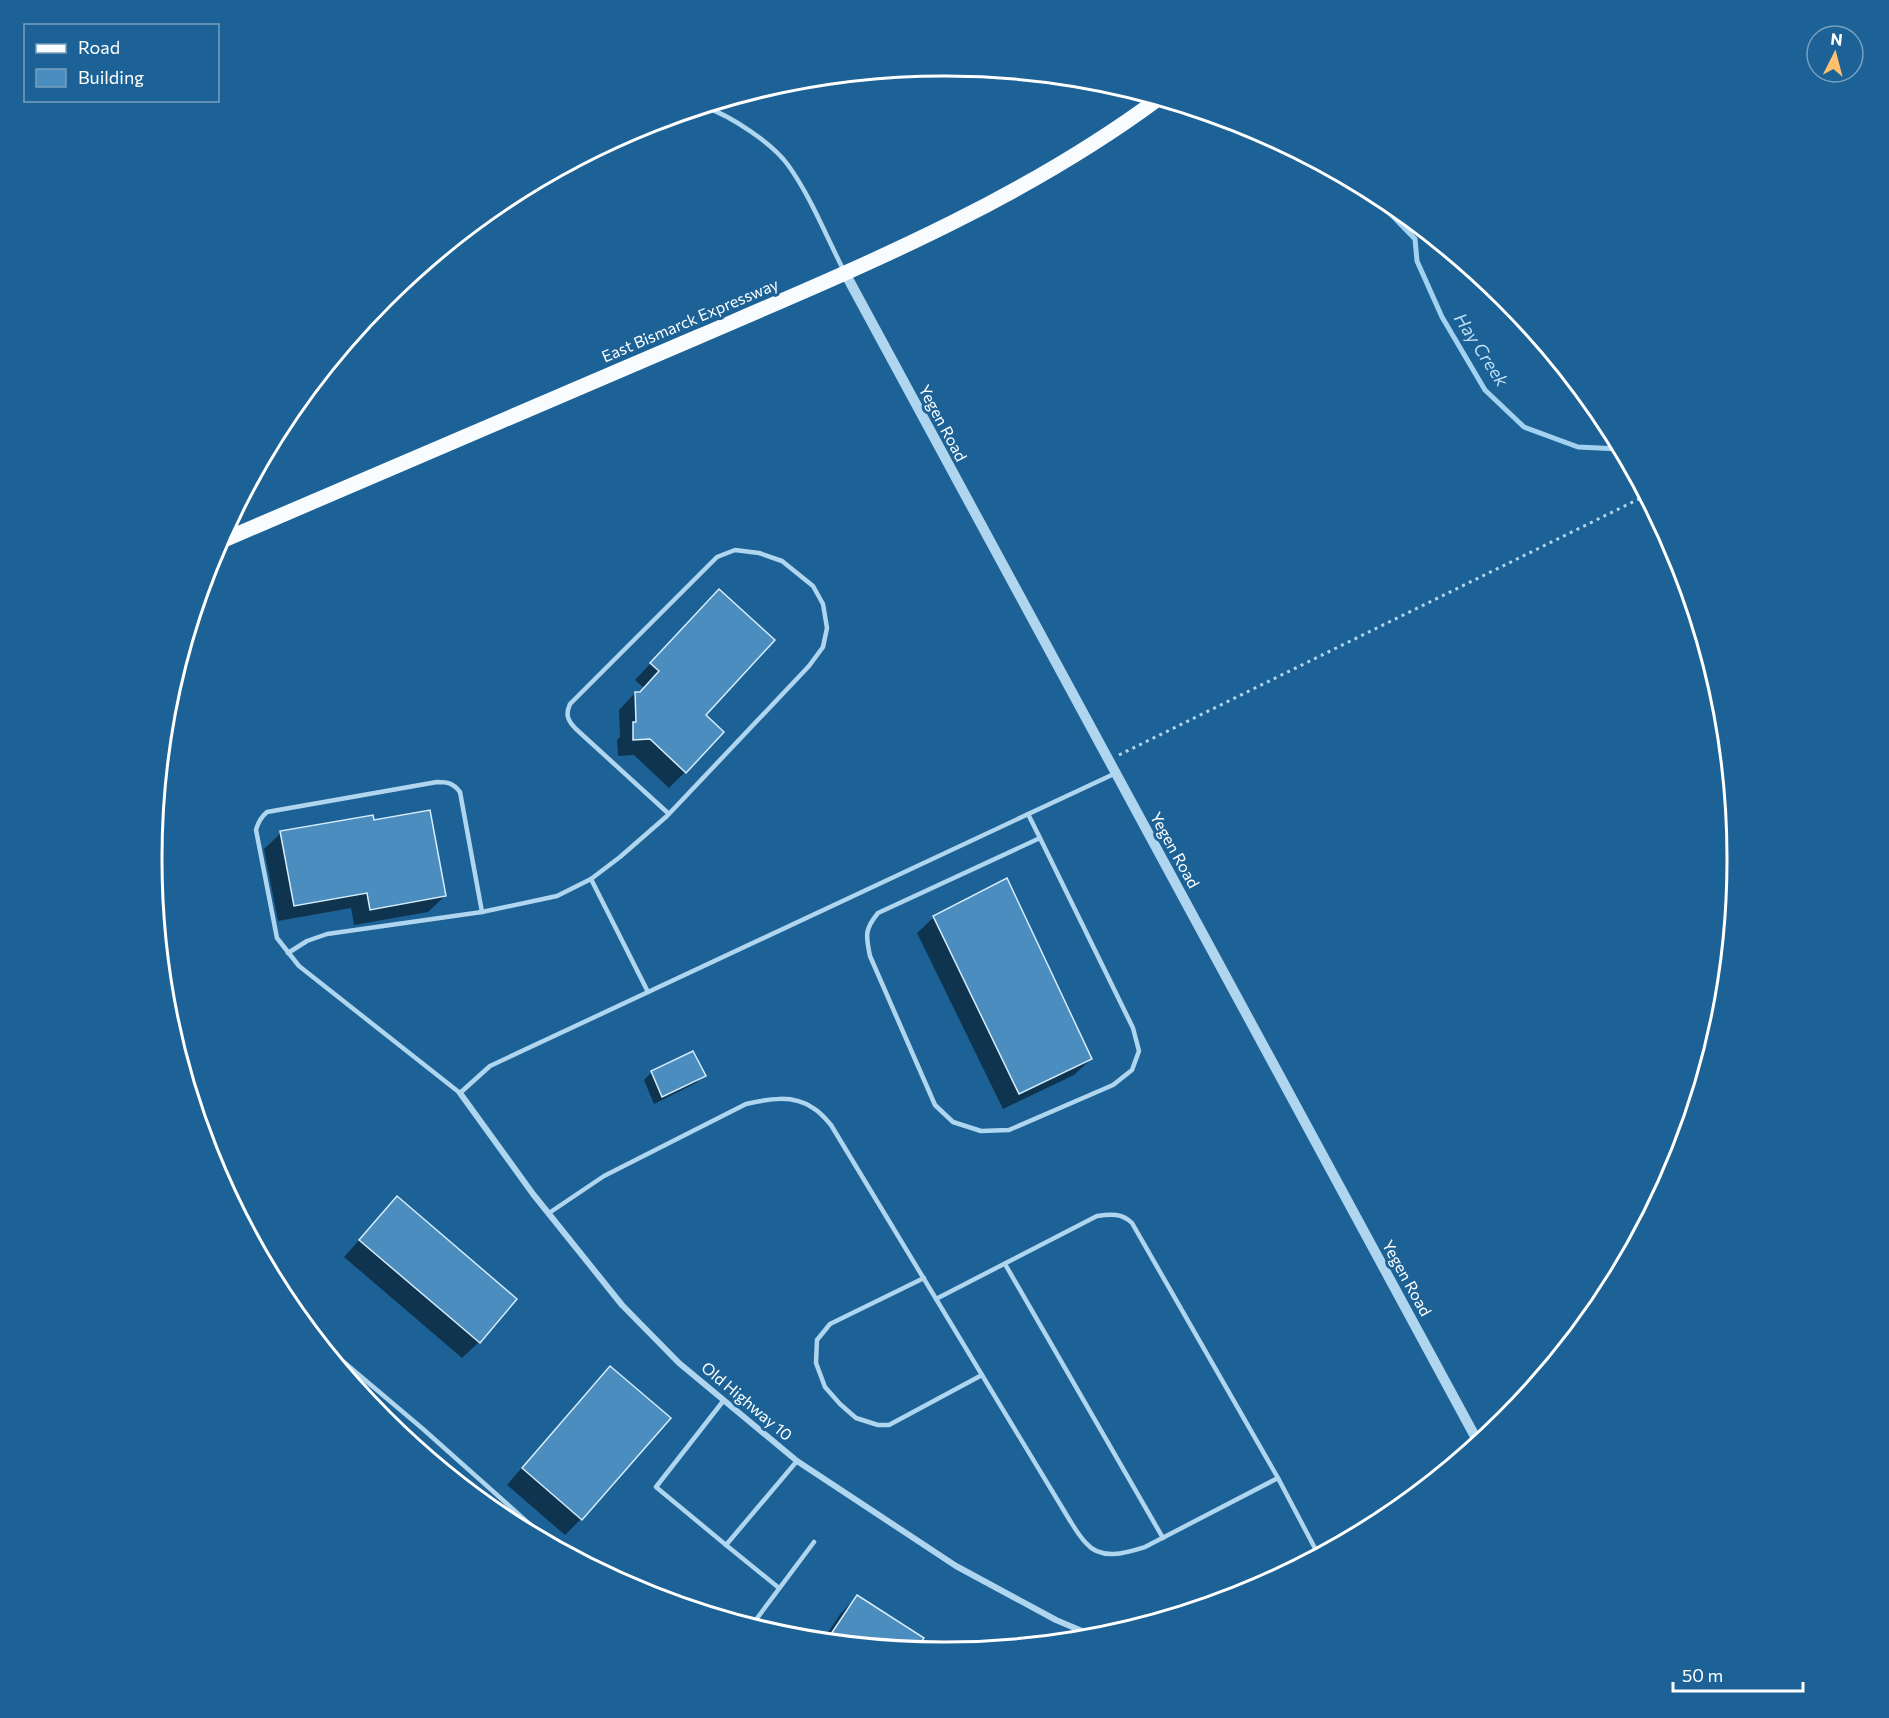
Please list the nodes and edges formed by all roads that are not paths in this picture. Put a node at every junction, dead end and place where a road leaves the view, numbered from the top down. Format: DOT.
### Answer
graph roads {
  1 [pos="1151,104"];
  2 [pos="716,111"];
  3 [pos="845,273"];
  4 [pos="233,536"];
  5 [pos="1116,773"];
  6 [pos="669,814"];
  7 [pos="1028,814"];
  8 [pos="1040,838"];
  9 [pos="591,879"];
  10 [pos="482,912"];
  11 [pos="288,953"];
  12 [pos="648,992"];
  13 [pos="460,1093"];
  14 [pos="549,1214"];
  15 [pos="1005,1264"];
  16 [pos="924,1278"];
  17 [pos="936,1299"];
  18 [pos="350,1367"];
  19 [pos="982,1376"];
  20 [pos="724,1400"];
  21 [pos="1474,1434"];
  22 [pos="797,1461"];
  23 [pos="1278,1479"];
  24 [pos="523,1518"];
  25 [pos="1163,1538"];
  26 [pos="814,1542"];
  27 [pos="726,1545"];
  28 [pos="1315,1548"];
  29 [pos="779,1588"];
  30 [pos="757,1618"];
  31 [pos="1078,1629"];
  1 -- 3 [label="main road, East Bismarck Expressway"];
  2 -- 3 [label="lane"];
  3 -- 4 [label="main road, East Bismarck Expressway"];
  3 -- 5 [label="street, Yegen Road"];
  5 -- 7 [label="lane"];
  5 -- 21 [label="street, Yegen Road"];
  6 -- 6 [label="lane"];
  6 -- 9 [label="lane"];
  7 -- 8 [label="lane"];
  7 -- 12 [label="lane"];
  8 -- 8 [label="lane"];
  9 -- 10 [label="lane"];
  9 -- 12 [label="lane"];
  10 -- 11 [label="lane"];
  10 -- 11 [label="lane"];
  11 -- 13 [label="lane"];
  12 -- 13 [label="lane"];
  13 -- 14 [label="street, Old Highway 10"];
  14 -- 16 [label="lane"];
  14 -- 20 [label="street, Old Highway 10"];
  15 -- 17 [label="lane"];
  15 -- 23 [label="lane"];
  15 -- 25 [label="lane"];
  16 -- 17 [label="lane"];
  16 -- 19 [label="lane"];
  17 -- 19 [label="lane"];
  18 -- 24 [label="lane"];
  19 -- 25 [label="lane"];
  20 -- 22 [label="street, Old Highway 10"];
  20 -- 27 [label="lane"];
  22 -- 27 [label="lane"];
  22 -- 31 [label="street, Old Highway 10"];
  23 -- 25 [label="lane"];
  23 -- 28 [label="lane"];
  26 -- 29 [label="lane"];
  27 -- 29 [label="lane"];
  29 -- 30 [label="lane"];
}
